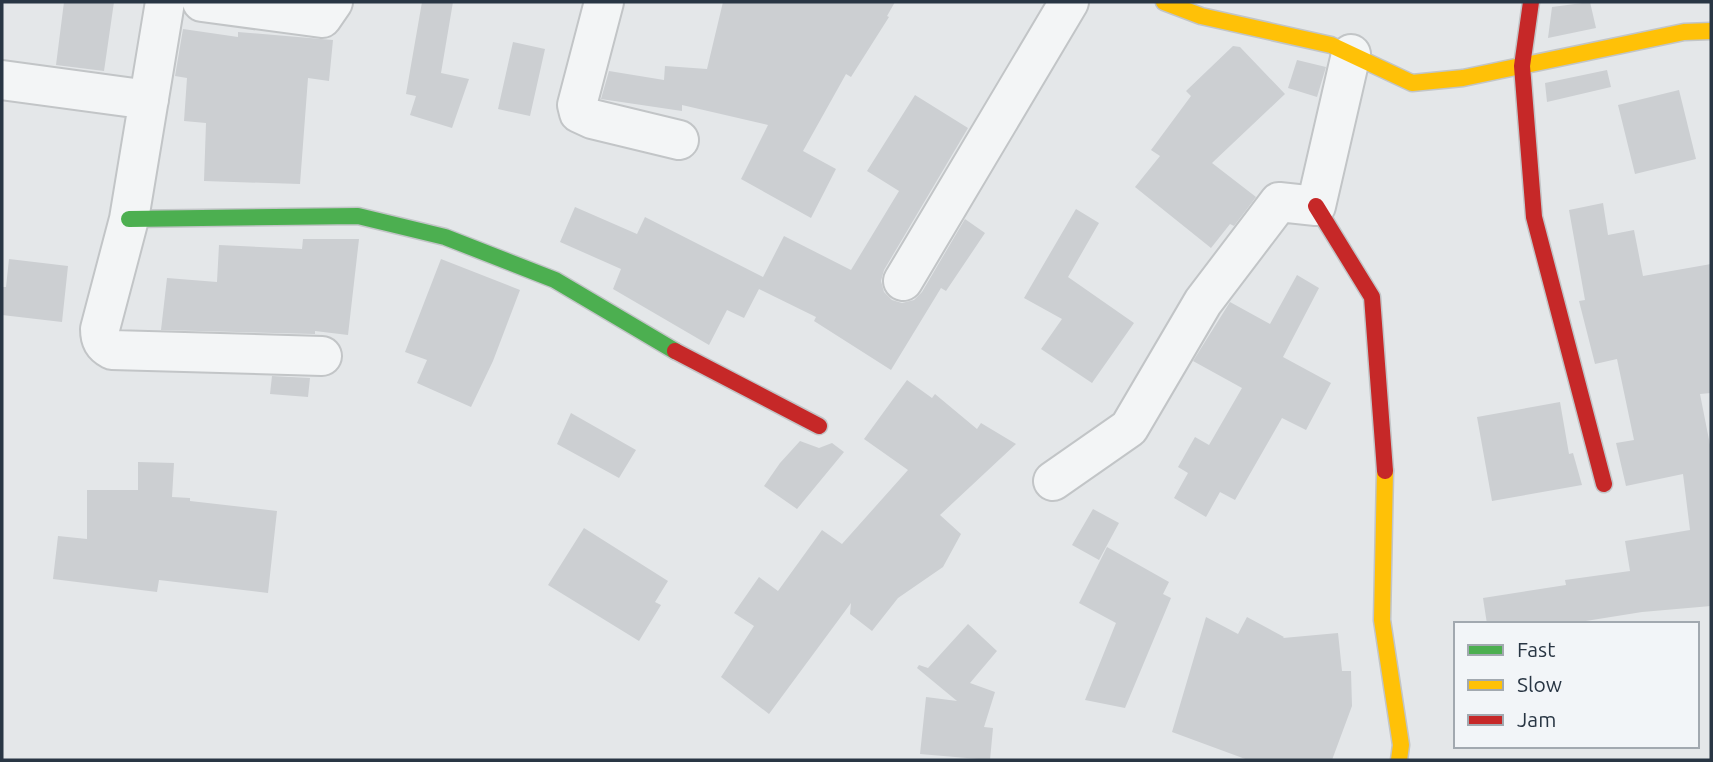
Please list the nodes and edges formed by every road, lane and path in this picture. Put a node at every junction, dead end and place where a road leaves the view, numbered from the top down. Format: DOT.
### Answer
graph roads {
  1 [pos="164,2"];
  2 [pos="202,2"];
  3 [pos="333,2"];
  4 [pos="604,2"];
  5 [pos="1069,2"];
  6 [pos="1164,2"];
  7 [pos="1531,2"];
  8 [pos="1711,32"];
  9 [pos="1351,54"];
  10 [pos="1522,66"];
  11 [pos="2,80"];
  12 [pos="149,100"];
  13 [pos="679,140"];
  14 [pos="1316,206"];
  15 [pos="129,219"];
  16 [pos="903,281"];
  17 [pos="322,356"];
  18 [pos="819,426"];
  19 [pos="1053,481"];
  20 [pos="1604,484"];
  21 [pos="1399,760"];
  1 -- 12 [label="street"];
  2 -- 3 [label="street"];
  4 -- 13 [label="street"];
  5 -- 16 [label="street"];
  6 -- 9 [label="street"];
  7 -- 10 [label="street"];
  8 -- 10 [label="street"];
  9 -- 10 [label="street"];
  9 -- 14 [label="street"];
  10 -- 20 [label="street"];
  11 -- 12 [label="street"];
  12 -- 15 [label="street"];
  14 -- 19 [label="street"];
  14 -- 21 [label="street"];
  15 -- 17 [label="street"];
  15 -- 18 [label="street"];
}
